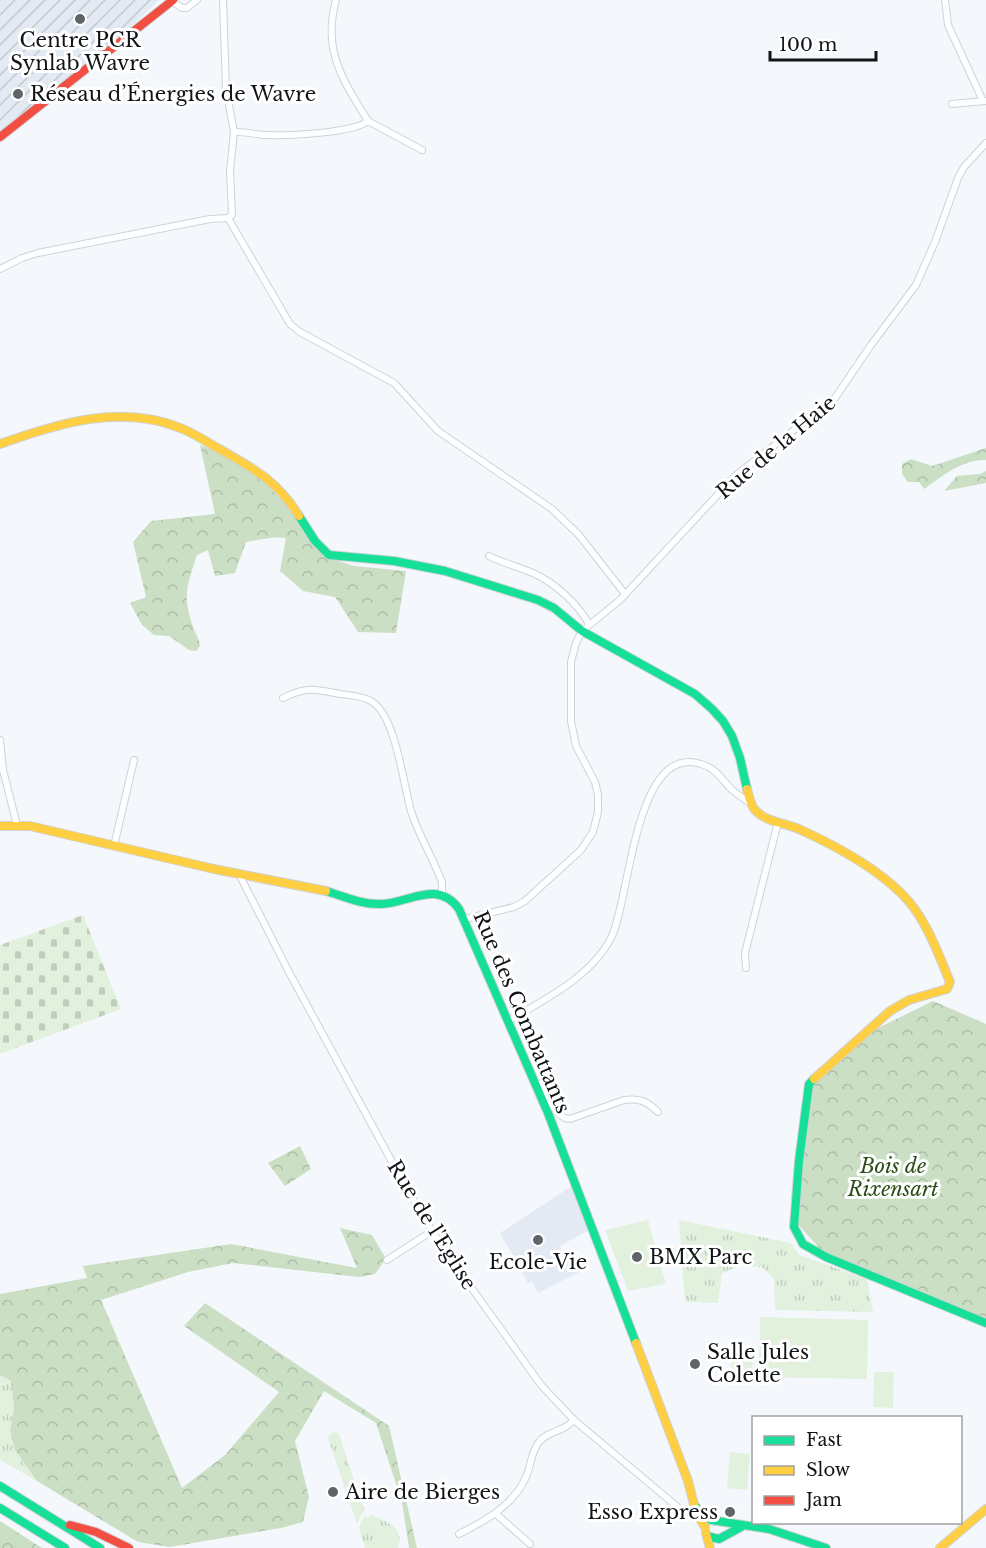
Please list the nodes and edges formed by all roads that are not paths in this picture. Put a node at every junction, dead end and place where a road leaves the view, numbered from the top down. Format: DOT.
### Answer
graph roads {
  1 [pos="173,0"];
  2 [pos="197,0"];
  3 [pos="223,0"];
  4 [pos="336,0"];
  5 [pos="945,0"];
  6 [pos="984,101"];
  7 [pos="952,104"];
  8 [pos="368,121"];
  9 [pos="234,132"];
  10 [pos="0,137"];
  11 [pos="986,142"];
  12 [pos="422,150"];
  13 [pos="228,218"];
  14 [pos="0,269"];
  15 [pos="0,444"];
  16 [pos="489,556"];
  17 [pos="625,594"];
  18 [pos="589,624"];
  19 [pos="582,631"];
  20 [pos="283,698"];
  21 [pos="0,740"];
  22 [pos="134,760"];
  23 [pos="751,804"];
  24 [pos="778,822"];
  25 [pos="17,825"];
  26 [pos="0,826"];
  27 [pos="114,846"];
  28 [pos="239,874"];
  29 [pos="442,894"];
  30 [pos="465,919"];
  31 [pos="746,968"];
  32 [pos="508,1021"];
  33 [pos="535,1084"];
  34 [pos="658,1112"];
  35 [pos="432,1231"];
  36 [pos="387,1260"];
  37 [pos="986,1323"];
  38 [pos="574,1420"];
  39 [pos="0,1486"];
  40 [pos="696,1507"];
  41 [pos="0,1508"];
  42 [pos="986,1509"];
  43 [pos="496,1514"];
  44 [pos="697,1518"];
  45 [pos="57,1522"];
  46 [pos="724,1523"];
  47 [pos="743,1526"];
  48 [pos="708,1528"];
  49 [pos="459,1534"];
  50 [pos="45,1535"];
  51 [pos="720,1541"];
  52 [pos="530,1544"];
  53 [pos="52,1548"];
  54 [pos="65,1548"];
  55 [pos="100,1548"];
  56 [pos="129,1548"];
  57 [pos="710,1548"];
  58 [pos="826,1548"];
  59 [pos="940,1548"];
  1 -- 2 [label="street"];
  1 -- 10 [label="main road"];
  3 -- 9 [label="street"];
  4 -- 8 [label="street"];
  5 -- 6 [label="street"];
  6 -- 7 [label="street"];
  8 -- 9 [label="street"];
  8 -- 12 [label="street"];
  9 -- 13 [label="street"];
  11 -- 17 [label="street, Rue de la Haie"];
  13 -- 14 [label="street"];
  13 -- 17 [label="street"];
  15 -- 19 [label="main road"];
  16 -- 18 [label="street"];
  17 -- 18 [label="street, Rue de la Haie"];
  18 -- 19 [label="street, Rue de la Haie"];
  19 -- 23 [label="main road"];
  19 -- 30 [label="street"];
  20 -- 29 [label="street"];
  21 -- 25 [label="street"];
  22 -- 27 [label="street"];
  23 -- 24 [label="main road"];
  23 -- 32 [label="street"];
  24 -- 31 [label="street"];
  24 -- 37 [label="main road"];
  25 -- 26 [label="main road"];
  25 -- 27 [label="main road"];
  27 -- 28 [label="main road"];
  28 -- 29 [label="main road"];
  28 -- 35 [label="street, Rue de l'Eglise"];
  29 -- 30 [label="main road, Rue des Combattants"];
  30 -- 32 [label="main road, Rue des Combattants"];
  32 -- 33 [label="main road, Rue des Combattants"];
  33 -- 34 [label="street"];
  33 -- 40 [label="main road, Rue des Combattants"];
  35 -- 36 [label="street"];
  35 -- 38 [label="street, Rue de l'Eglise"];
  38 -- 43 [label="street"];
  38 -- 44 [label="street, Rue de l'Eglise"];
  39 -- 45 [label="main road"];
  40 -- 44 [label="main road, Rue des Combattants"];
  40 -- 48 [label="main road, Rue des Combattants"];
  41 -- 50 [label="main road"];
  42 -- 59 [label="main road"];
  43 -- 49 [label="street"];
  43 -- 52 [label="street"];
  44 -- 48 [label="main road"];
  45 -- 55 [label="main road"];
  45 -- 56 [label="main road"];
  46 -- 47 [label="main road"];
  46 -- 48 [label="main road"];
  46 -- 51 [label="main road"];
  47 -- 51 [label="main road"];
  47 -- 58 [label="main road"];
  48 -- 51 [label="main road"];
  48 -- 57 [label="main road"];
  50 -- 53 [label="main road"];
  50 -- 54 [label="main road"];
}
